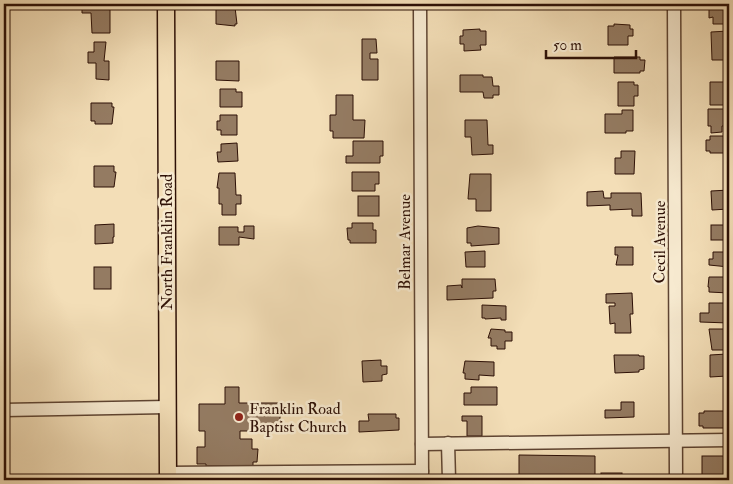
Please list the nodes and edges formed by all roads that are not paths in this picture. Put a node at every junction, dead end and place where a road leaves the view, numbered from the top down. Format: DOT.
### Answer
graph roads {
  1 [pos="166,4"];
  2 [pos="420,4"];
  3 [pos="674,4"];
  4 [pos="167,407"];
  5 [pos="4,410"];
  6 [pos="676,440"];
  7 [pos="729,440"];
  8 [pos="448,443"];
  9 [pos="422,444"];
  10 [pos="422,475"];
  11 [pos="168,477"];
  12 [pos="450,480"];
  13 [pos="676,480"];
  1 -- 4 [label="main road, North Franklin Road"];
  2 -- 9 [label="street, Belmar Avenue"];
  3 -- 6 [label="street, Cecil Avenue"];
  4 -- 5 [label="street"];
  4 -- 11 [label="main road, North Franklin Road"];
  6 -- 7 [label="street"];
  6 -- 8 [label="street"];
  6 -- 13 [label="street, Cecil Avenue"];
  8 -- 9 [label="street"];
  8 -- 12 [label="street"];
  9 -- 10 [label="street, Belmar Avenue"];
  10 -- 11 [label="street"];
}
